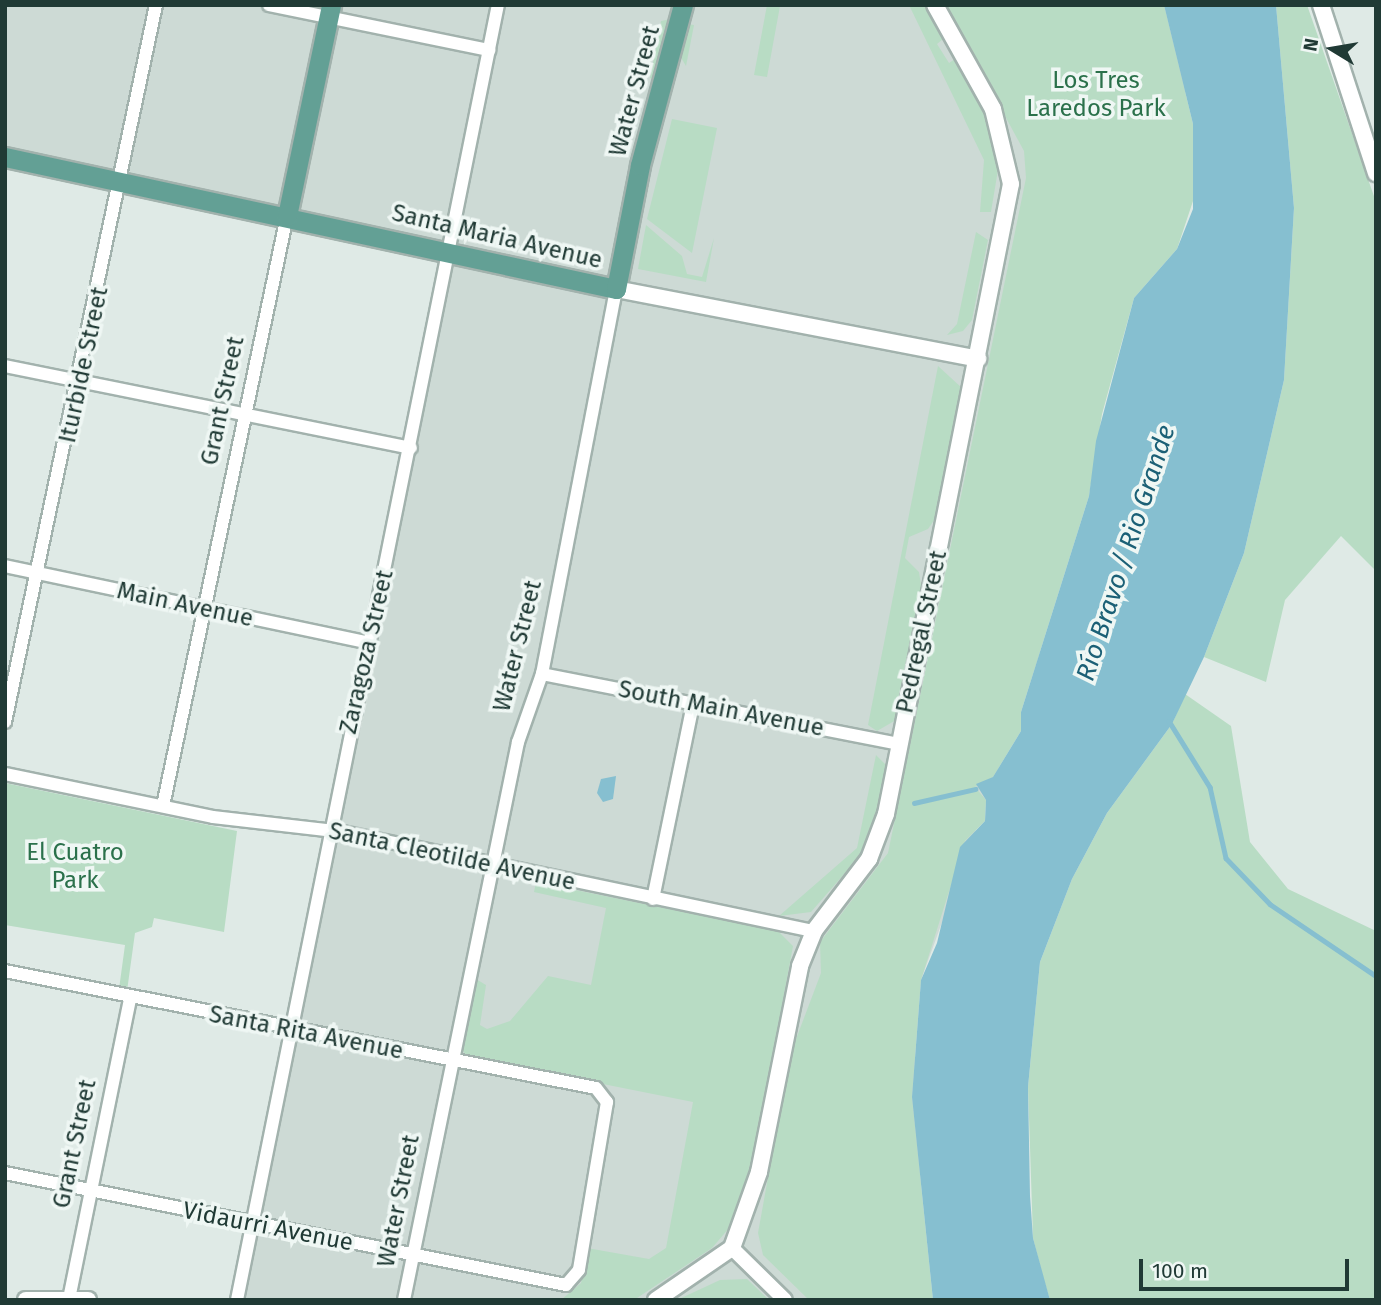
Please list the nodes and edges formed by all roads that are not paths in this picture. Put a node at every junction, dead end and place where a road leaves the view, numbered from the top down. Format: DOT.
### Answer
graph roads {
  1 [pos="156,5"];
  2 [pos="268,5"];
  3 [pos="498,5"];
  4 [pos="683,5"];
  5 [pos="935,5"];
  6 [pos="1321,5"];
  7 [pos="330,12"];
  8 [pos="489,50"];
  9 [pos="5,157"];
  10 [pos="1376,173"];
  11 [pos="122,183"];
  12 [pos="287,216"];
  13 [pos="448,256"];
  14 [pos="616,289"];
  15 [pos="978,359"];
  16 [pos="5,366"];
  17 [pos="81,381"];
  18 [pos="245,412"];
  19 [pos="411,448"];
  20 [pos="5,566"];
  21 [pos="37,572"];
  22 [pos="203,610"];
  23 [pos="366,642"];
  24 [pos="542,674"];
  25 [pos="693,704"];
  26 [pos="5,722"];
  27 [pos="900,744"];
  28 [pos="5,774"];
  29 [pos="163,806"];
  30 [pos="330,830"];
  31 [pos="492,863"];
  32 [pos="653,899"];
  33 [pos="814,931"];
  34 [pos="5,971"];
  35 [pos="130,998"];
  36 [pos="291,1030"];
  37 [pos="453,1061"];
  38 [pos="5,1173"];
  39 [pos="90,1191"];
  40 [pos="251,1223"];
  41 [pos="732,1248"];
  42 [pos="413,1256"];
  43 [pos="572,1284"];
  44 [pos="69,1299"];
  45 [pos="26,1300"];
  46 [pos="88,1300"];
  47 [pos="237,1300"];
  48 [pos="404,1300"];
  49 [pos="656,1300"];
  50 [pos="785,1300"];
  1 -- 11 [label="street, Iturbide Street"];
  2 -- 7 [label="street"];
  3 -- 8 [label="street, Zaragoza Street"];
  4 -- 14 [label="main road, Water Street"];
  5 -- 15 [label="main road, Pedregal Street"];
  6 -- 10 [label="main road"];
  7 -- 8 [label="street"];
  7 -- 12 [label="main road, Grant Street"];
  8 -- 13 [label="street, Zaragoza Street"];
  9 -- 11 [label="main road, Santa Maria Avenue"];
  11 -- 12 [label="main road, Santa Maria Avenue"];
  11 -- 17 [label="street, Iturbide Street"];
  12 -- 13 [label="main road, Santa Maria Avenue"];
  12 -- 18 [label="street, Grant Street"];
  13 -- 14 [label="main road, Santa Maria Avenue"];
  13 -- 19 [label="street, Zaragoza Street"];
  14 -- 15 [label="main road, Santa Maria Avenue"];
  14 -- 24 [label="street, Water Street"];
  15 -- 27 [label="main road, Pedregal Street"];
  16 -- 17 [label="street"];
  17 -- 18 [label="street"];
  17 -- 21 [label="street, Iturbide Street"];
  18 -- 19 [label="street"];
  18 -- 22 [label="street, Grant Street"];
  19 -- 23 [label="street, Zaragoza Street"];
  20 -- 21 [label="street, Main Avenue"];
  21 -- 22 [label="street, Main Avenue"];
  21 -- 26 [label="street, Iturbide Street"];
  22 -- 23 [label="street, Main Avenue"];
  22 -- 29 [label="street, Grant Street"];
  23 -- 30 [label="street, Zaragoza Street"];
  24 -- 25 [label="street, South Main Avenue"];
  24 -- 31 [label="street, Water Street"];
  25 -- 27 [label="street, South Main Avenue"];
  25 -- 32 [label="street"];
  27 -- 33 [label="main road, Pedregal Street"];
  28 -- 29 [label="street, Santa Cleotilde Avenue"];
  29 -- 30 [label="street, Santa Cleotilde Avenue"];
  30 -- 31 [label="street, Santa Cleotilde Avenue"];
  30 -- 36 [label="street, Zaragoza Street"];
  31 -- 32 [label="street, Santa Cleotilde Avenue"];
  31 -- 37 [label="street, Water Street"];
  32 -- 33 [label="street, Santa Cleotilde Avenue"];
  33 -- 41 [label="main road, Pedregal Street"];
  34 -- 35 [label="street, Santa Rita Avenue"];
  35 -- 36 [label="street, Santa Rita Avenue"];
  35 -- 39 [label="street, Grant Street"];
  36 -- 37 [label="street, Santa Rita Avenue"];
  36 -- 40 [label="street, Zaragoza Street"];
  37 -- 42 [label="street, Water Street"];
  37 -- 43 [label="street, Santa Rita Avenue"];
  38 -- 39 [label="street, Vidaurri Avenue"];
  39 -- 40 [label="street, Vidaurri Avenue"];
  39 -- 44 [label="street, Grant Street"];
  40 -- 42 [label="street, Vidaurri Avenue"];
  40 -- 47 [label="street, Zaragoza Street"];
  41 -- 49 [label="main road"];
  41 -- 50 [label="street"];
  42 -- 43 [label="street, Vidaurri Avenue"];
  42 -- 48 [label="street, Water Street"];
  44 -- 45 [label="main road"];
  44 -- 46 [label="main road"];
}
